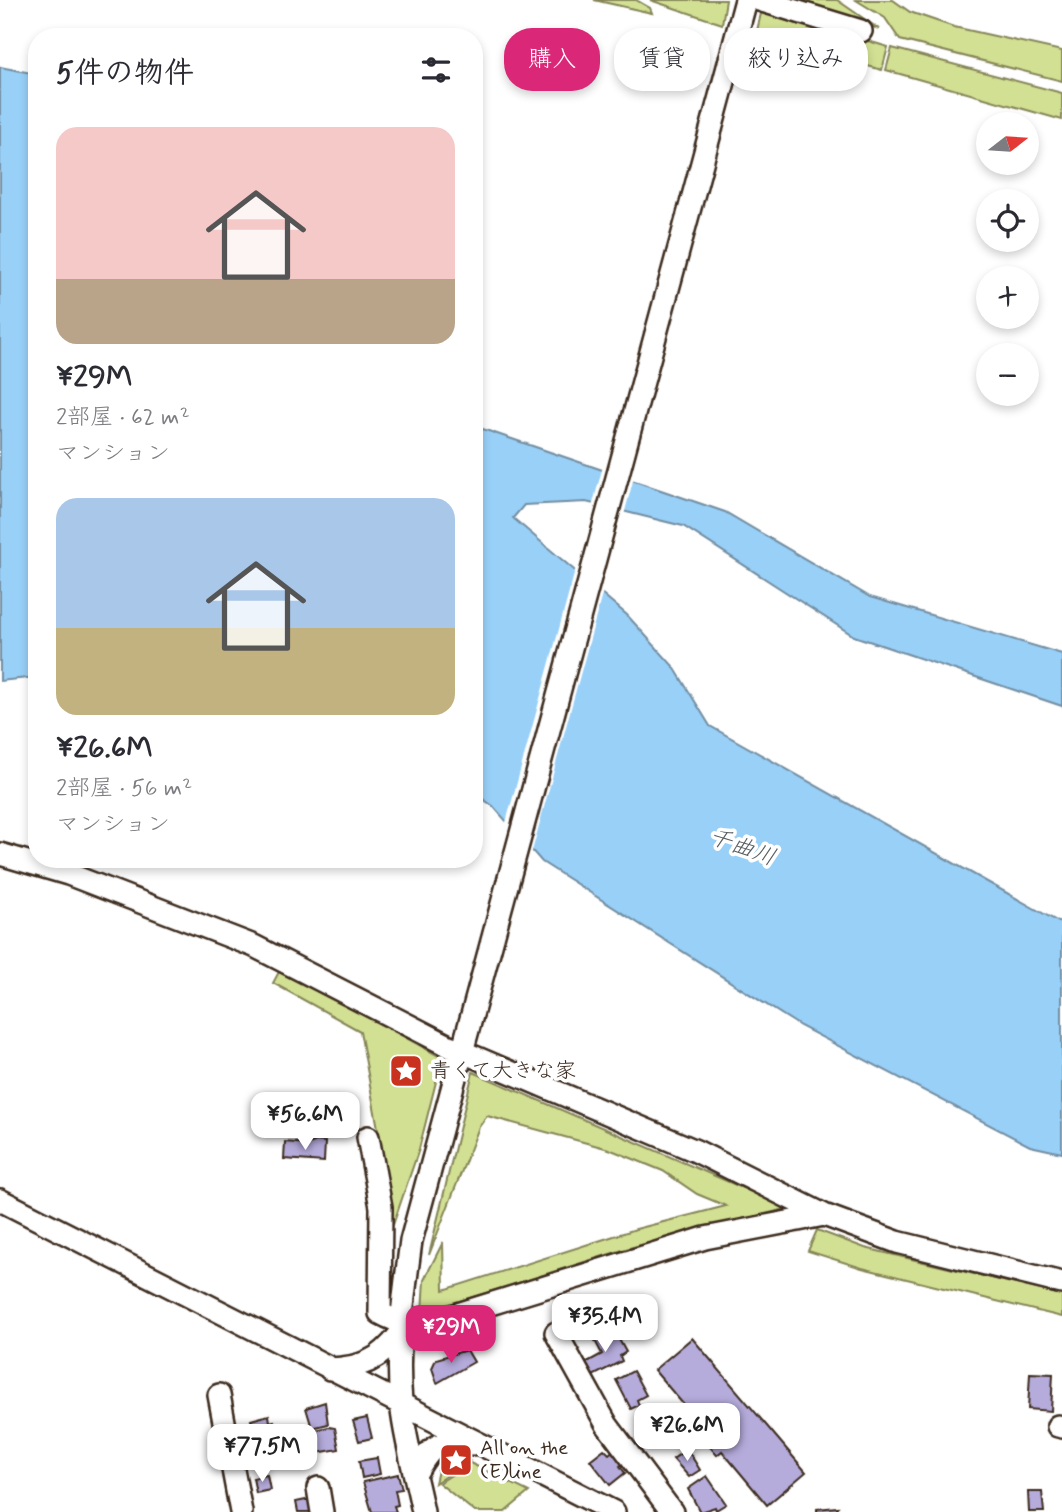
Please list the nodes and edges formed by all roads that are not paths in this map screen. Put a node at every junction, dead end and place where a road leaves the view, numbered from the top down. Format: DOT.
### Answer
graph roads {
  1 [pos="750,3"];
  2 [pos="852,28"];
  3 [pos="0,854"];
  4 [pos="28,862"];
  5 [pos="48,868"];
  6 [pos="463,1042"];
  7 [pos="368,1138"];
  8 [pos="0,1200"];
  9 [pos="824,1216"];
  10 [pos="1062,1283"];
  11 [pos="400,1329"];
  12 [pos="556,1333"];
  13 [pos="330,1369"];
  14 [pos="219,1395"];
  15 [pos="401,1406"];
  16 [pos="481,1445"];
  17 [pos="415,1475"];
  18 [pos="318,1488"];
  19 [pos="241,1512"];
  20 [pos="322,1512"];
  21 [pos="423,1512"];
  22 [pos="614,1512"];
  23 [pos="672,1512"];
  1 -- 2 [label="street"];
  1 -- 6 [label="street"];
  3 -- 4 [label="street"];
  5 -- 6 [label="street"];
  6 -- 9 [label="street"];
  6 -- 11 [label="street"];
  7 -- 11 [label="street"];
  8 -- 13 [label="street"];
  9 -- 10 [label="street"];
  9 -- 11 [label="street"];
  11 -- 13 [label="street"];
  11 -- 15 [label="street"];
  12 -- 23 [label="street"];
  13 -- 15 [label="street"];
  14 -- 19 [label="street"];
  15 -- 16 [label="street"];
  15 -- 17 [label="street"];
  16 -- 17 [label="street"];
  16 -- 22 [label="street"];
  17 -- 21 [label="street"];
  18 -- 20 [label="street"];
}
